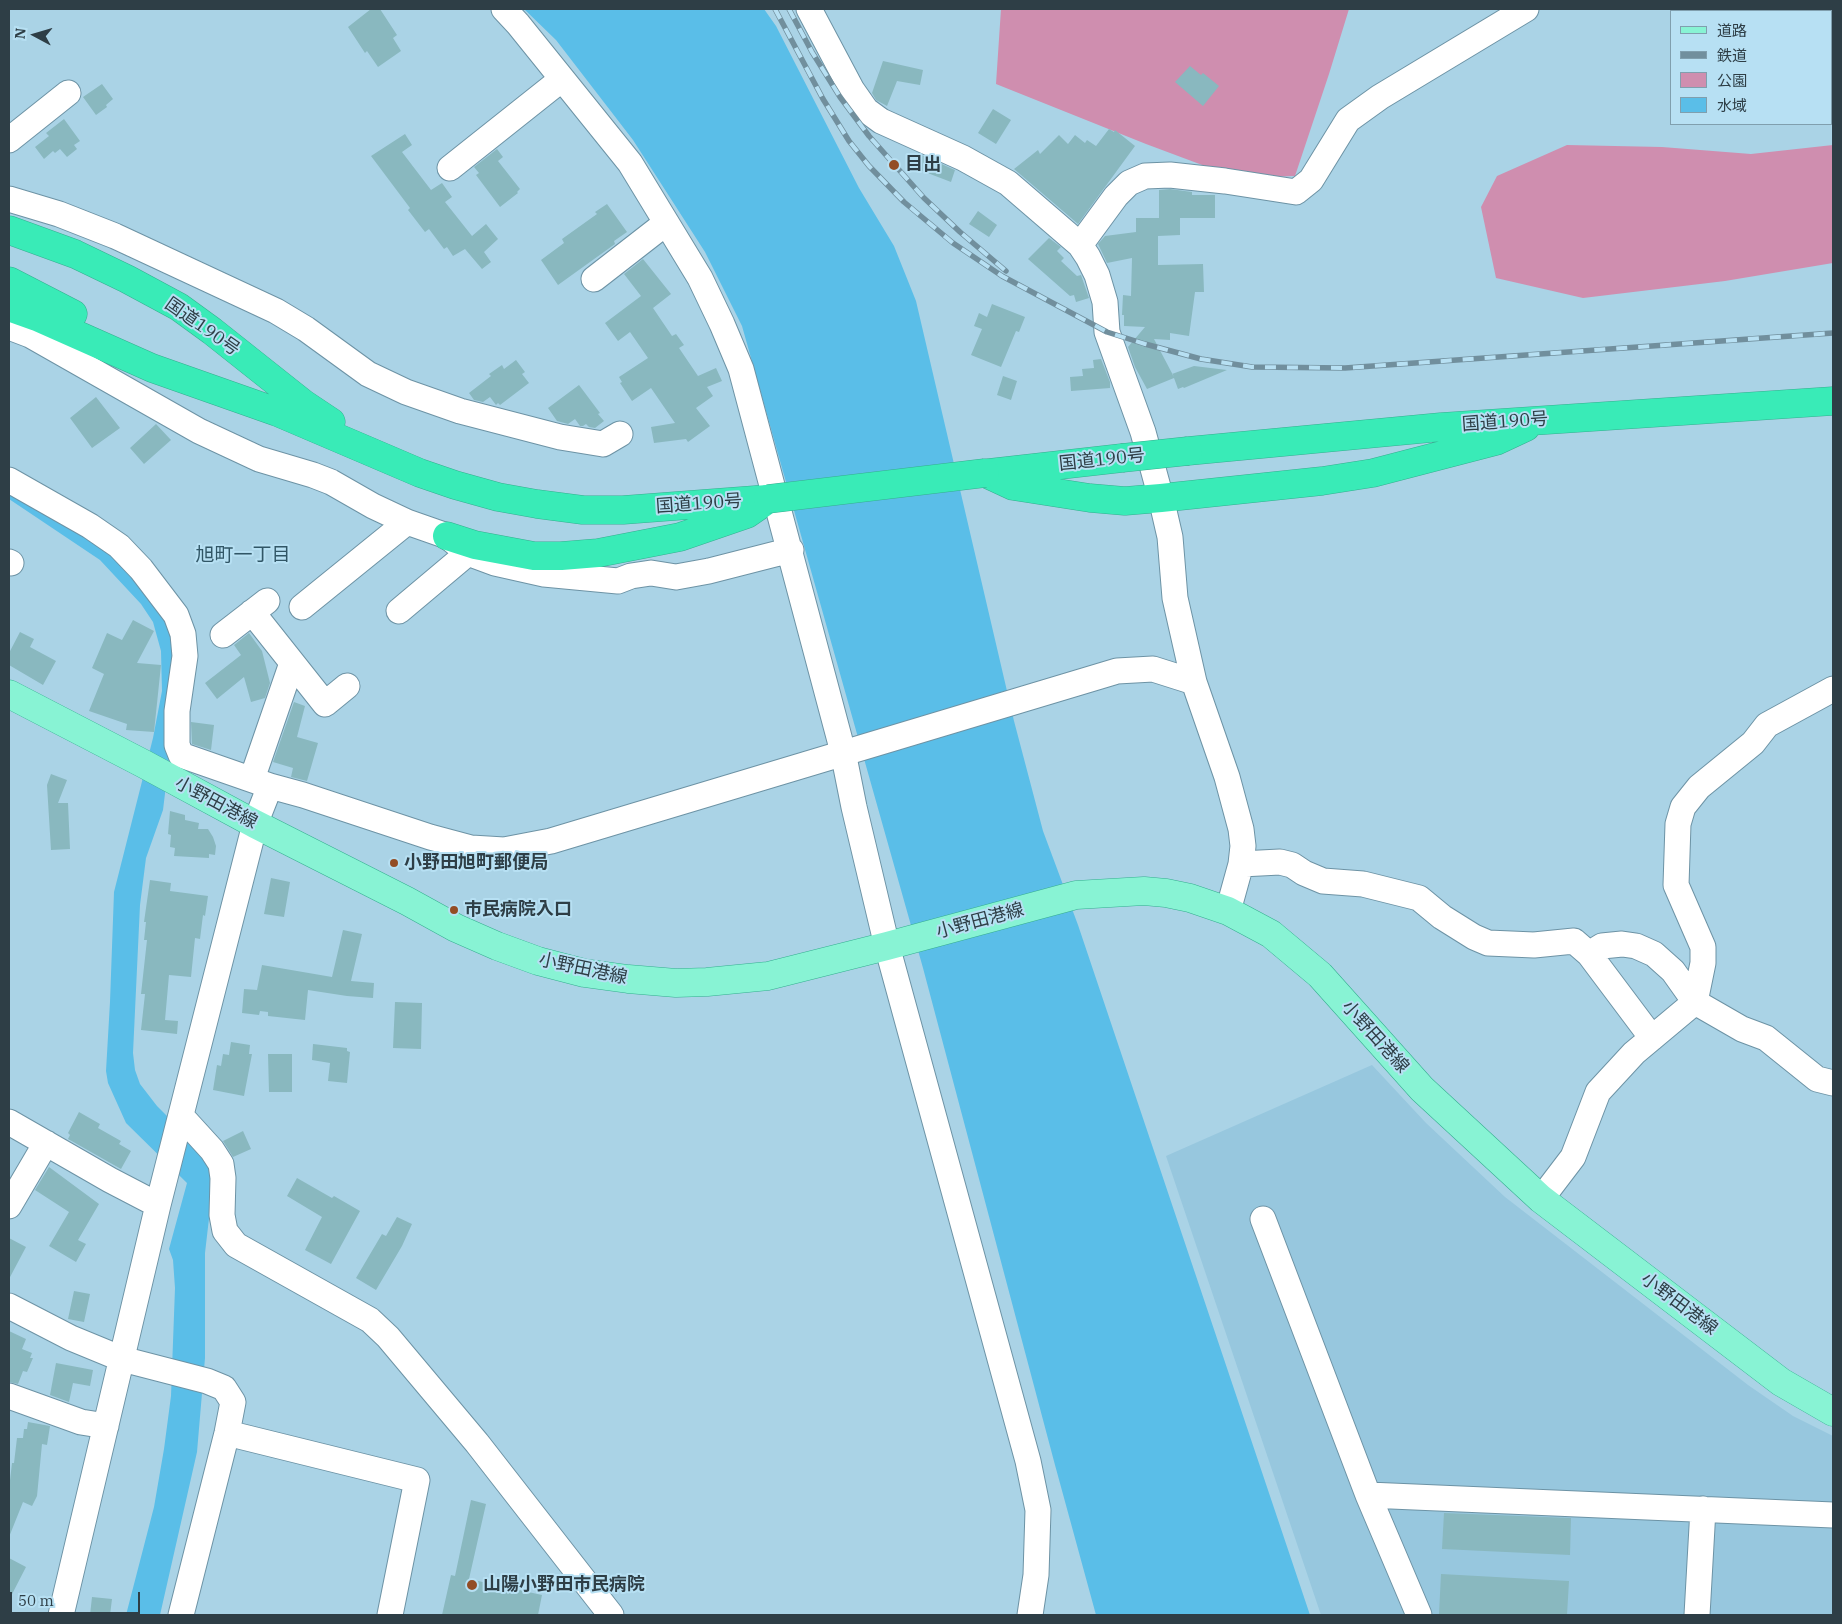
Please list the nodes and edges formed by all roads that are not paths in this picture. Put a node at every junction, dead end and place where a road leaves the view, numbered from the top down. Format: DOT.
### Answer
graph roads {
  1 [pos="504,9"];
  2 [pos="809,9"];
  3 [pos="1526,9"];
  4 [pos="562,80"];
  5 [pos="68,93"];
  6 [pos="9,140"];
  7 [pos="450,168"];
  8 [pos="9,199"];
  9 [pos="666,223"];
  10 [pos="9,230"];
  11 [pos="1080,245"];
  12 [pos="594,279"];
  13 [pos="9,281"];
  14 [pos="9,307"];
  15 [pos="9,327"];
  16 [pos="1833,401"];
  17 [pos="277,412"];
  18 [pos="1545,419"];
  19 [pos="620,434"];
  20 [pos="379,455"];
  21 [pos="985,473"];
  22 [pos="9,480"];
  23 [pos="1161,498"];
  24 [pos="768,499"];
  25 [pos="407,522"];
  26 [pos="447,536"];
  27 [pos="791,550"];
  28 [pos="468,553"];
  29 [pos="302,607"];
  30 [pos="399,611"];
  31 [pos="223,634"];
  32 [pos="292,662"];
  33 [pos="1194,682"];
  34 [pos="347,686"];
  35 [pos="1833,689"];
  36 [pos="9,694"];
  37 [pos="851,750"];
  38 [pos="261,783"];
  39 [pos="255,824"];
  40 [pos="1241,864"];
  41 [pos="1228,911"];
  42 [pos="895,944"];
  43 [pos="1589,954"];
  44 [pos="1695,1002"];
  45 [pos="1652,1038"];
  46 [pos="1833,1084"];
  47 [pos="180,1121"];
  48 [pos="9,1122"];
  49 [pos="46,1143"];
  50 [pos="1541,1199"];
  51 [pos="158,1205"];
  52 [pos="9,1206"];
  53 [pos="1263,1219"];
  54 [pos="9,1306"];
  55 [pos="122,1359"];
  56 [pos="11,1404"];
  57 [pos="1833,1412"];
  58 [pos="106,1426"];
  59 [pos="227,1433"];
  60 [pos="1368,1495"];
  61 [pos="1703,1509"];
  62 [pos="1833,1515"];
  63 [pos="61,1615"];
  64 [pos="181,1615"];
  65 [pos="390,1615"];
  66 [pos="611,1615"];
  67 [pos="1030,1615"];
  68 [pos="1419,1615"];
  69 [pos="1697,1615"];
  1 -- 4 [label="street"];
  2 -- 11 [label="street"];
  3 -- 11 [label="street"];
  4 -- 7 [label="street"];
  4 -- 9 [label="street"];
  5 -- 6 [label="street"];
  8 -- 19 [label="street"];
  9 -- 12 [label="street"];
  9 -- 27 [label="street"];
  10 -- 20 [label="highway, 国道190号"];
  11 -- 23 [label="street"];
  13 -- 17 [label="highway"];
  14 -- 17 [label="highway, 国道190号"];
  15 -- 25 [label="street"];
  16 -- 18 [label="highway, 国道190号"];
  17 -- 20 [label="highway, 国道190号"];
  18 -- 21 [label="highway, 国道190号, bridge"];
  18 -- 23 [label="highway"];
  20 -- 24 [label="highway, 国道190号"];
  21 -- 23 [label="highway"];
  21 -- 24 [label="highway, 国道190号, bridge"];
  22 -- 38 [label="street"];
  23 -- 33 [label="street"];
  24 -- 26 [label="highway"];
  25 -- 26 [label="street"];
  25 -- 29 [label="street"];
  26 -- 28 [label="street"];
  27 -- 28 [label="street"];
  27 -- 37 [label="street"];
  28 -- 30 [label="street"];
  31 -- 32 [label="street"];
  32 -- 34 [label="street"];
  32 -- 38 [label="street"];
  33 -- 37 [label="street"];
  33 -- 40 [label="street"];
  35 -- 44 [label="street"];
  36 -- 39 [label="main road, 小野田港線"];
  37 -- 38 [label="street"];
  37 -- 42 [label="street"];
  38 -- 39 [label="street"];
  39 -- 42 [label="main road, 小野田港線"];
  39 -- 47 [label="street"];
  40 -- 41 [label="street"];
  40 -- 43 [label="street"];
  41 -- 42 [label="main road, 小野田港線"];
  41 -- 50 [label="main road, 小野田港線"];
  42 -- 67 [label="street"];
  43 -- 44 [label="street"];
  43 -- 45 [label="street"];
  44 -- 45 [label="street"];
  44 -- 46 [label="street"];
  45 -- 50 [label="street"];
  47 -- 51 [label="street"];
  47 -- 66 [label="street"];
  48 -- 49 [label="street"];
  49 -- 51 [label="street"];
  49 -- 52 [label="street"];
  50 -- 57 [label="main road, 小野田港線"];
  51 -- 55 [label="street"];
  53 -- 60 [label="street"];
  54 -- 55 [label="street"];
  55 -- 58 [label="street"];
  55 -- 59 [label="street"];
  56 -- 58 [label="street"];
  58 -- 63 [label="street"];
  59 -- 64 [label="street"];
  59 -- 65 [label="street"];
  60 -- 61 [label="street"];
  60 -- 68 [label="street"];
  61 -- 62 [label="street"];
  61 -- 69 [label="street"];
}
